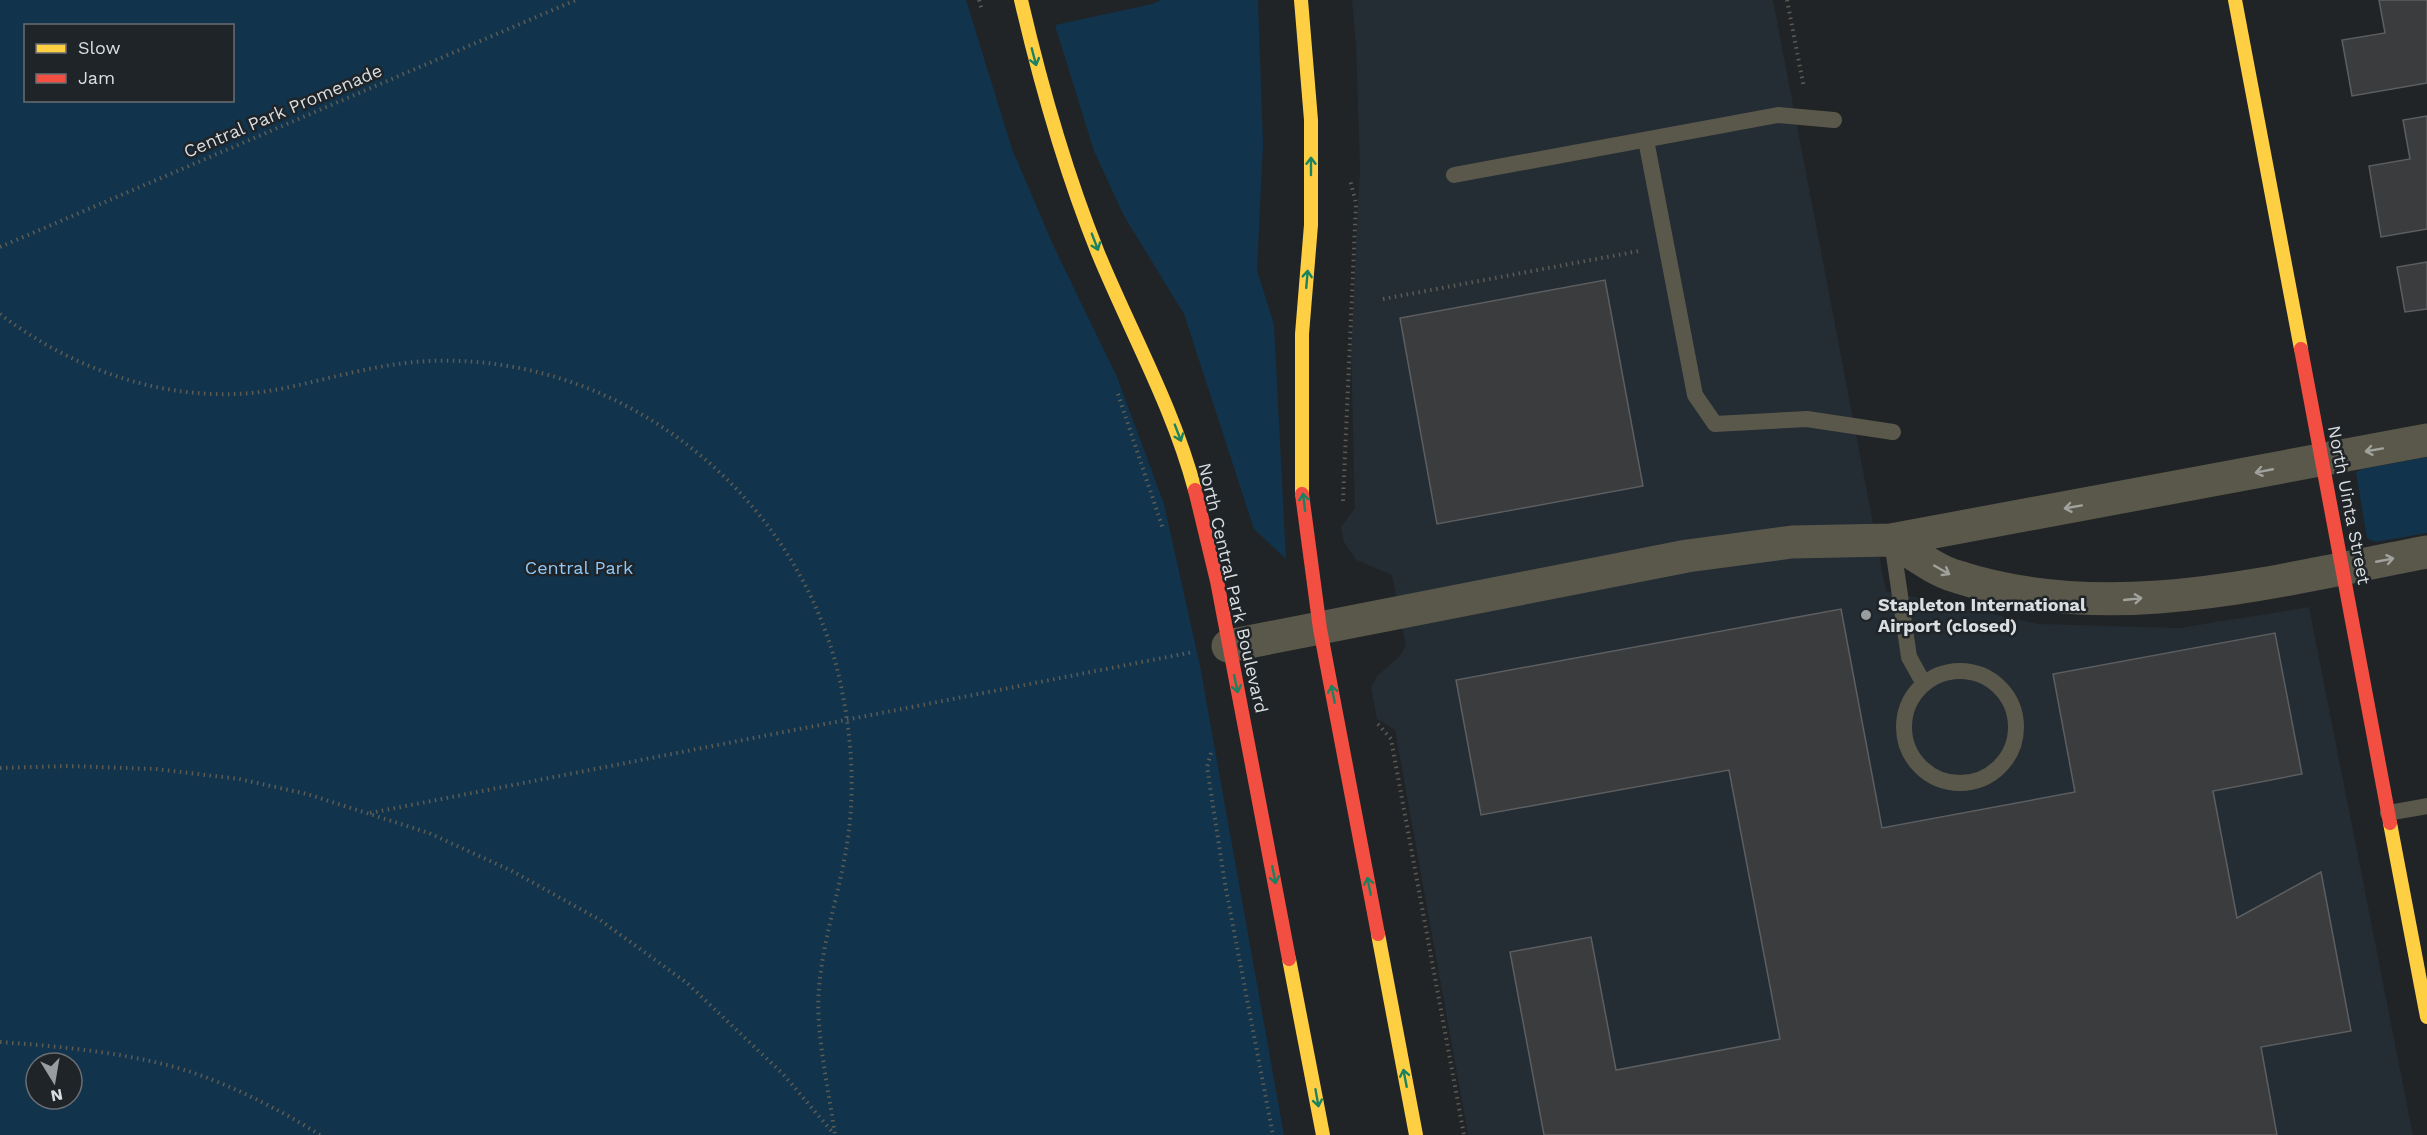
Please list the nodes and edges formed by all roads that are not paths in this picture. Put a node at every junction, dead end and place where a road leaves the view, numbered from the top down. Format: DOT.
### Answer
graph roads {
  1 [pos="1021,0"];
  2 [pos="1301,0"];
  3 [pos="2235,0"];
  4 [pos="1834,120"];
  5 [pos="1646,140"];
  6 [pos="1454,175"];
  7 [pos="1893,432"];
  8 [pos="2427,440"];
  9 [pos="2322,459"];
  10 [pos="1891,540"];
  11 [pos="2427,552"];
  12 [pos="2342,568"];
  13 [pos="1320,629"];
  14 [pos="1228,646"];
  15 [pos="1924,684"];
  16 [pos="2427,806"];
  17 [pos="2388,813"];
  18 [pos="2427,1017"];
  19 [pos="1323,1135"];
  20 [pos="1416,1135"];
  1 -- 14 [label="main road, North Central Park Boulevard, one-way"];
  13 -- 2 [label="main road, one-way"];
  3 -- 9 [label="main road, North Uinta Street"];
  4 -- 5 [label="lane"];
  5 -- 6 [label="lane"];
  5 -- 7 [label="lane"];
  8 -- 9 [label="street, one-way"];
  9 -- 10 [label="street, one-way"];
  9 -- 12 [label="main road, North Uinta Street"];
  10 -- 12 [label="street, one-way"];
  10 -- 13 [label="street"];
  10 -- 15 [label="lane"];
  12 -- 11 [label="street, one-way"];
  12 -- 17 [label="main road, North Uinta Street"];
  13 -- 14 [label="street"];
  20 -- 13 [label="main road, one-way"];
  14 -- 19 [label="main road, North Central Park Boulevard, one-way"];
  15 -- 15 [label="lane"];
  16 -- 17 [label="lane"];
  17 -- 18 [label="main road, North Uinta Street"];
}
